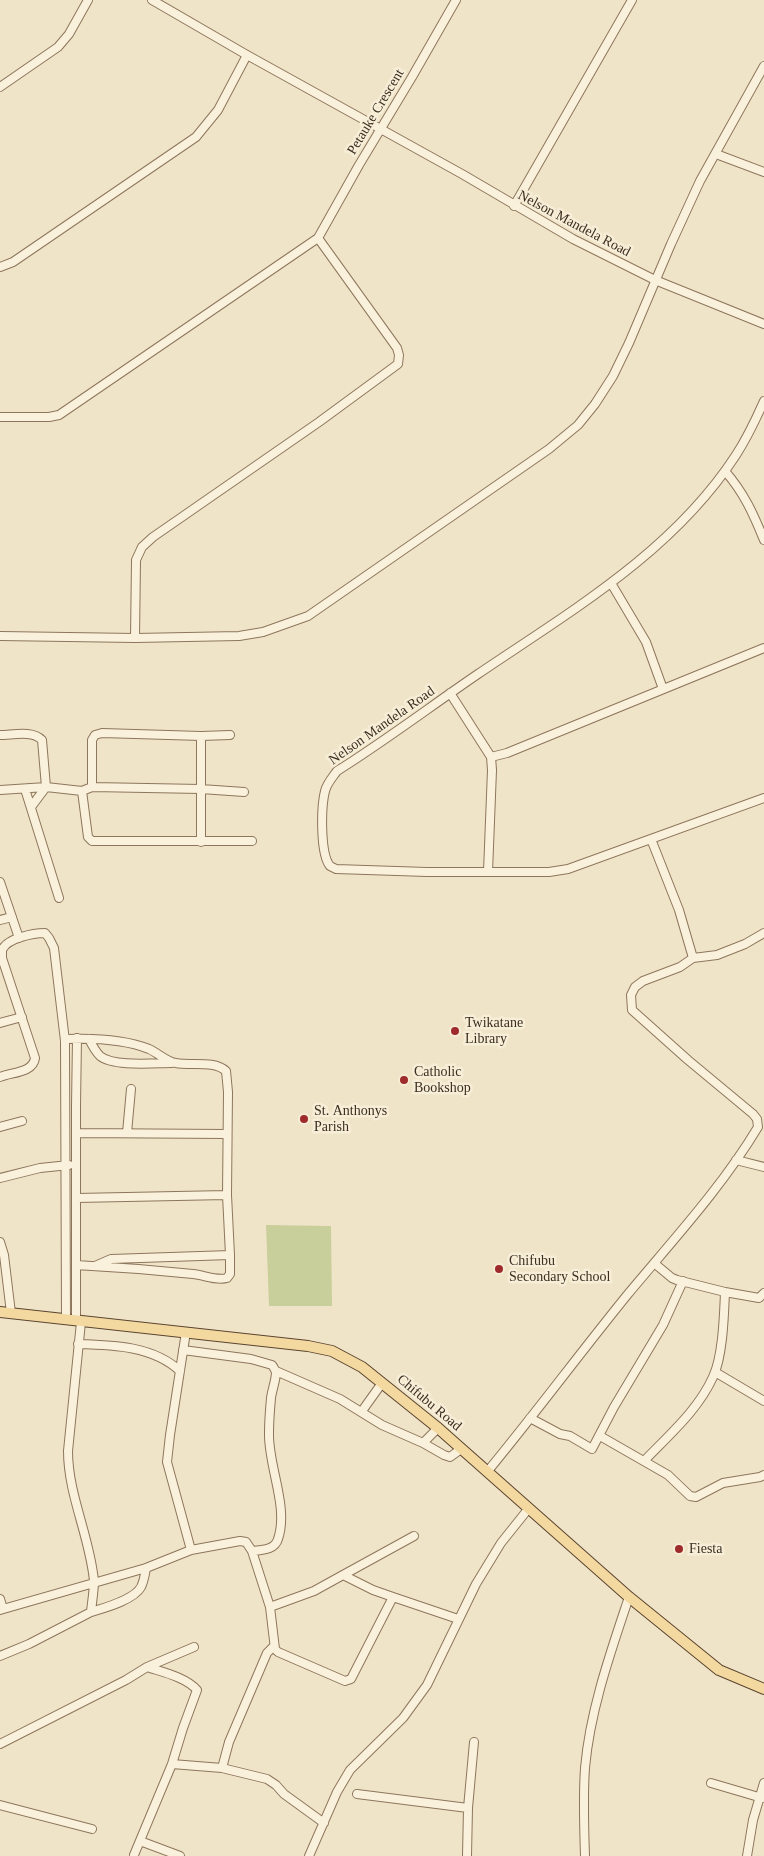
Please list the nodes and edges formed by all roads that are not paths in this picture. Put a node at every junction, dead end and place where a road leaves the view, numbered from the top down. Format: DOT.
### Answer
graph roads {
  1 [pos="88,0"];
  2 [pos="152,0"];
  3 [pos="456,0"];
  4 [pos="632,0"];
  5 [pos="247,55"];
  6 [pos="764,66"];
  7 [pos="0,87"];
  8 [pos="380,130"];
  9 [pos="716,154"];
  10 [pos="764,172"];
  11 [pos="514,206"];
  12 [pos="318,238"];
  13 [pos="0,267"];
  14 [pos="655,280"];
  15 [pos="764,324"];
  16 [pos="764,401"];
  17 [pos="0,417"];
  18 [pos="725,471"];
  19 [pos="764,540"];
  20 [pos="612,583"];
  21 [pos="0,636"];
  22 [pos="135,638"];
  23 [pos="764,648"];
  24 [pos="663,689"];
  25 [pos="450,693"];
  26 [pos="0,735"];
  27 [pos="230,735"];
  28 [pos="201,736"];
  29 [pos="491,757"];
  30 [pos="46,787"];
  31 [pos="92,787"];
  32 [pos="25,789"];
  33 [pos="201,789"];
  34 [pos="0,790"];
  35 [pos="82,791"];
  36 [pos="244,792"];
  37 [pos="764,798"];
  38 [pos="31,807"];
  39 [pos="651,839"];
  40 [pos="252,841"];
  41 [pos="202,842"];
  42 [pos="488,872"];
  43 [pos="0,882"];
  44 [pos="59,898"];
  45 [pos="12,917"];
  46 [pos="0,920"];
  47 [pos="764,933"];
  48 [pos="20,938"];
  49 [pos="693,958"];
  50 [pos="4,972"];
  51 [pos="22,1017"];
  52 [pos="0,1023"];
  53 [pos="77,1038"];
  54 [pos="89,1039"];
  55 [pos="65,1041"];
  56 [pos="174,1063"];
  57 [pos="0,1077"];
  58 [pos="131,1089"];
  59 [pos="66,1106"];
  60 [pos="76,1106"];
  61 [pos="22,1121"];
  62 [pos="0,1127"];
  63 [pos="76,1133"];
  64 [pos="126,1134"];
  65 [pos="227,1134"];
  66 [pos="736,1160"];
  67 [pos="76,1165"];
  68 [pos="66,1166"];
  69 [pos="764,1166"];
  70 [pos="0,1178"];
  71 [pos="227,1195"];
  72 [pos="76,1198"];
  73 [pos="66,1226"];
  74 [pos="76,1226"];
  75 [pos="0,1242"];
  76 [pos="230,1255"];
  77 [pos="654,1263"];
  78 [pos="76,1265"];
  79 [pos="95,1266"];
  80 [pos="683,1281"];
  81 [pos="725,1292"];
  82 [pos="764,1294"];
  83 [pos="0,1312"];
  84 [pos="11,1313"];
  85 [pos="74,1321"];
  86 [pos="186,1332"];
  87 [pos="78,1344"];
  88 [pos="183,1350"];
  89 [pos="180,1371"];
  90 [pos="276,1371"];
  91 [pos="715,1372"];
  92 [pos="382,1383"];
  93 [pos="764,1401"];
  94 [pos="362,1412"];
  95 [pos="530,1418"];
  96 [pos="438,1428"];
  97 [pos="600,1436"];
  98 [pos="423,1442"];
  99 [pos="461,1449"];
  100 [pos="645,1460"];
  101 [pos="487,1472"];
  102 [pos="764,1474"];
  103 [pos="530,1508"];
  104 [pos="414,1536"];
  105 [pos="191,1550"];
  106 [pos="252,1551"];
  107 [pos="146,1568"];
  108 [pos="343,1575"];
  109 [pos="94,1582"];
  110 [pos="393,1597"];
  111 [pos="629,1597"];
  112 [pos="0,1599"];
  113 [pos="270,1607"];
  114 [pos="2,1610"];
  115 [pos="91,1612"];
  116 [pos="458,1619"];
  117 [pos="274,1646"];
  118 [pos="194,1647"];
  119 [pos="0,1656"];
  120 [pos="147,1667"];
  121 [pos="764,1689"];
  122 [pos="474,1742"];
  123 [pos="0,1744"];
  124 [pos="172,1764"];
  125 [pos="222,1768"];
  126 [pos="711,1783"];
  127 [pos="764,1784"];
  128 [pos="357,1794"];
  129 [pos="762,1798"];
  130 [pos="0,1805"];
  131 [pos="468,1808"];
  132 [pos="324,1823"];
  133 [pos="92,1828"];
  134 [pos="140,1841"];
  135 [pos="134,1855"];
  136 [pos="180,1856"];
  137 [pos="309,1856"];
  138 [pos="467,1856"];
  139 [pos="586,1856"];
  140 [pos="747,1856"];
  1 -- 7 [label="street"];
  2 -- 5 [label="street, Nelson Mandela Road"];
  3 -- 8 [label="street, Petauke Crescent"];
  4 -- 11 [label="street"];
  5 -- 8 [label="street, Nelson Mandela Road"];
  5 -- 13 [label="street"];
  6 -- 9 [label="street"];
  8 -- 11 [label="street, Nelson Mandela Road"];
  8 -- 12 [label="street, Petauke Crescent"];
  9 -- 10 [label="street"];
  9 -- 14 [label="street"];
  11 -- 14 [label="street, Nelson Mandela Road"];
  12 -- 17 [label="street"];
  12 -- 22 [label="street"];
  14 -- 15 [label="street, Nelson Mandela Road"];
  14 -- 22 [label="street"];
  16 -- 18 [label="street, Nelson Mandela Road"];
  18 -- 19 [label="street"];
  18 -- 20 [label="street, Nelson Mandela Road"];
  20 -- 24 [label="street"];
  20 -- 25 [label="street, Nelson Mandela Road"];
  21 -- 22 [label="street"];
  23 -- 24 [label="street"];
  24 -- 29 [label="street"];
  25 -- 29 [label="street"];
  25 -- 42 [label="street, Nelson Mandela Road"];
  26 -- 30 [label="street"];
  27 -- 28 [label="street"];
  28 -- 31 [label="street"];
  28 -- 33 [label="street"];
  29 -- 42 [label="street"];
  30 -- 32 [label="street"];
  30 -- 35 [label="street"];
  30 -- 38 [label="street"];
  31 -- 33 [label="street"];
  31 -- 35 [label="street"];
  32 -- 34 [label="street"];
  32 -- 38 [label="street"];
  33 -- 36 [label="street"];
  33 -- 41 [label="street"];
  35 -- 41 [label="street"];
  37 -- 39 [label="street, Nelson Mandela Road"];
  38 -- 44 [label="street"];
  39 -- 42 [label="street, Nelson Mandela Road"];
  39 -- 49 [label="street"];
  40 -- 41 [label="street"];
  43 -- 45 [label="street"];
  45 -- 46 [label="street"];
  45 -- 48 [label="street"];
  47 -- 49 [label="street"];
  48 -- 50 [label="street"];
  48 -- 55 [label="street"];
  49 -- 66 [label="street"];
  50 -- 51 [label="street"];
  51 -- 52 [label="street"];
  51 -- 57 [label="street"];
  53 -- 54 [label="street"];
  53 -- 55 [label="street"];
  53 -- 60 [label="street"];
  54 -- 56 [label="street"];
  54 -- 56 [label="street"];
  55 -- 59 [label="street"];
  56 -- 65 [label="street"];
  58 -- 64 [label="street"];
  59 -- 60 [label="street"];
  59 -- 68 [label="street"];
  60 -- 63 [label="street"];
  61 -- 62 [label="street"];
  63 -- 64 [label="street"];
  63 -- 67 [label="street"];
  64 -- 65 [label="street"];
  65 -- 71 [label="street"];
  66 -- 69 [label="street"];
  66 -- 77 [label="street"];
  67 -- 68 [label="street"];
  67 -- 72 [label="street"];
  68 -- 70 [label="street"];
  68 -- 73 [label="street"];
  71 -- 72 [label="street"];
  71 -- 76 [label="street"];
  72 -- 74 [label="street"];
  73 -- 74 [label="street"];
  73 -- 85 [label="street"];
  74 -- 78 [label="street"];
  75 -- 84 [label="street"];
  76 -- 79 [label="street"];
  76 -- 79 [label="street"];
  77 -- 80 [label="street"];
  77 -- 95 [label="street"];
  78 -- 79 [label="street"];
  78 -- 85 [label="street"];
  80 -- 81 [label="street"];
  80 -- 97 [label="street"];
  81 -- 82 [label="street"];
  81 -- 91 [label="street"];
  83 -- 84 [label="main road, Chifubu Road"];
  84 -- 85 [label="main road, Chifubu Road"];
  85 -- 86 [label="main road, Chifubu Road"];
  85 -- 87 [label="street"];
  86 -- 88 [label="street"];
  86 -- 92 [label="main road, Chifubu Road"];
  87 -- 89 [label="street"];
  87 -- 109 [label="street"];
  88 -- 89 [label="street"];
  88 -- 90 [label="street"];
  89 -- 105 [label="street"];
  90 -- 94 [label="street"];
  90 -- 106 [label="street"];
  91 -- 93 [label="street"];
  91 -- 100 [label="street"];
  92 -- 94 [label="street"];
  92 -- 96 [label="main road, Chifubu Road"];
  94 -- 98 [label="street"];
  95 -- 97 [label="street"];
  95 -- 101 [label="street"];
  96 -- 98 [label="street"];
  96 -- 99 [label="main road, Chifubu Road"];
  97 -- 100 [label="street"];
  98 -- 99 [label="street"];
  99 -- 101 [label="main road, Chifubu Road"];
  100 -- 102 [label="street"];
  101 -- 103 [label="main road, Chifubu Road"];
  103 -- 111 [label="main road, Chifubu Road"];
  103 -- 116 [label="street"];
  104 -- 108 [label="street"];
  105 -- 106 [label="street"];
  105 -- 107 [label="street"];
  106 -- 113 [label="street"];
  107 -- 109 [label="street"];
  107 -- 115 [label="street"];
  108 -- 110 [label="street"];
  108 -- 113 [label="street"];
  109 -- 114 [label="street"];
  109 -- 115 [label="street"];
  110 -- 116 [label="street"];
  110 -- 117 [label="street"];
  111 -- 121 [label="main road, Chifubu Road"];
  111 -- 139 [label="street"];
  112 -- 114 [label="street"];
  113 -- 117 [label="street"];
  115 -- 119 [label="street"];
  116 -- 132 [label="street"];
  117 -- 125 [label="street"];
  118 -- 120 [label="street"];
  120 -- 123 [label="street"];
  120 -- 124 [label="street"];
  122 -- 131 [label="street"];
  124 -- 125 [label="street"];
  124 -- 134 [label="street"];
  125 -- 132 [label="street"];
  126 -- 129 [label="street"];
  127 -- 129 [label="street"];
  128 -- 131 [label="street"];
  129 -- 140 [label="street"];
  130 -- 133 [label="street"];
  131 -- 138 [label="street"];
  132 -- 137 [label="street"];
  134 -- 135 [label="street"];
  134 -- 136 [label="street"];
}
